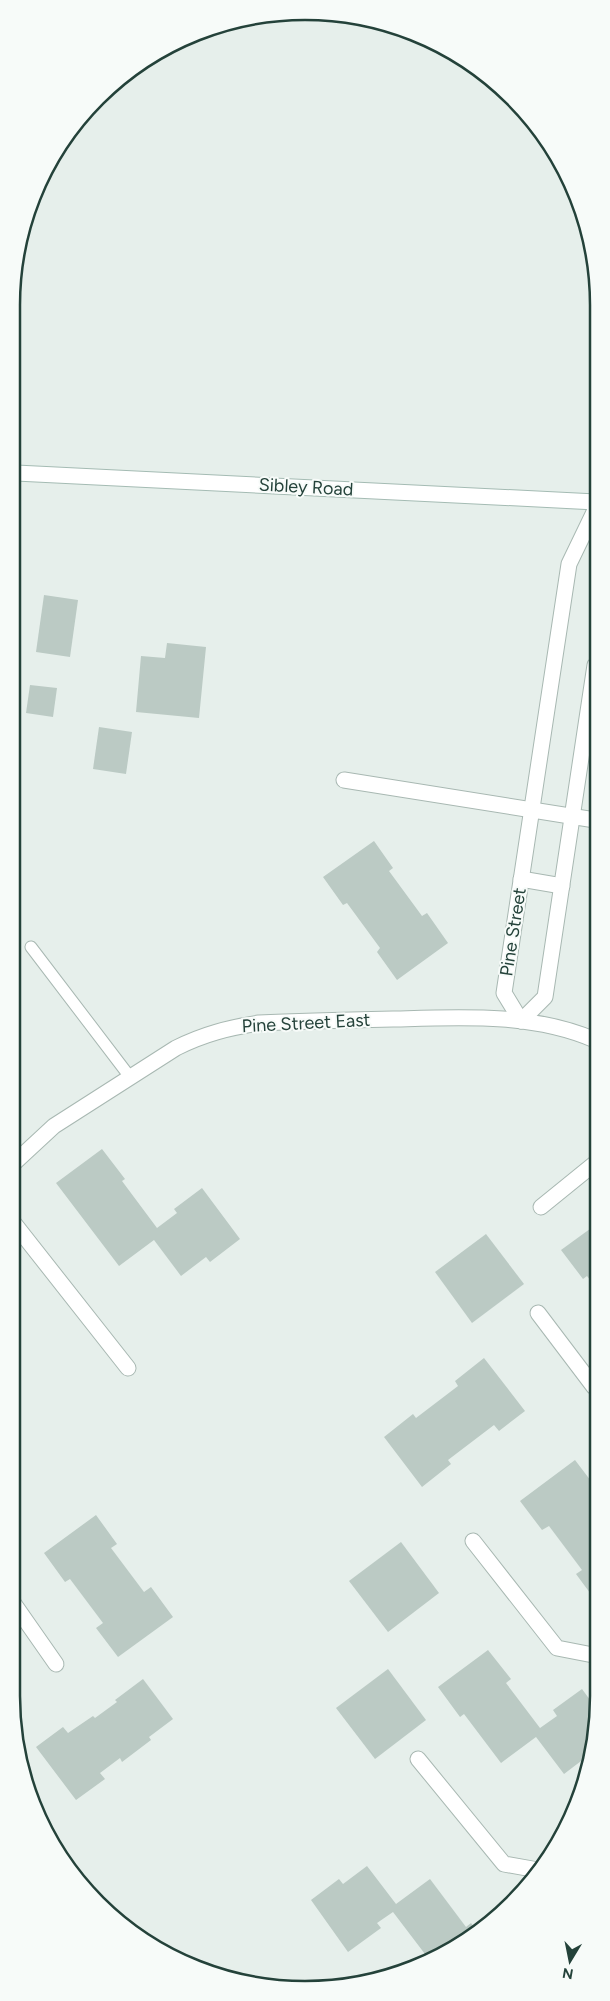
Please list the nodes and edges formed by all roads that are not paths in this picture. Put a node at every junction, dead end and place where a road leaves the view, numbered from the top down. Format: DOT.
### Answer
graph roads {
  1 [pos="20,472"];
  2 [pos="590,502"];
  3 [pos="590,520"];
  4 [pos="590,698"];
  5 [pos="344,780"];
  6 [pos="532,809"];
  7 [pos="572,817"];
  8 [pos="590,819"];
  9 [pos="522,879"];
  10 [pos="562,886"];
  11 [pos="31,947"];
  12 [pos="520,1020"];
  13 [pos="590,1039"];
  14 [pos="130,1077"];
  15 [pos="20,1158"];
  16 [pos="590,1167"];
  17 [pos="541,1207"];
  18 [pos="20,1231"];
  19 [pos="538,1313"];
  20 [pos="128,1368"];
  21 [pos="590,1382"];
  22 [pos="474,1541"];
  23 [pos="20,1612"];
  24 [pos="590,1653"];
  25 [pos="56,1664"];
  26 [pos="418,1760"];
  27 [pos="531,1869"];
  1 -- 2 [label="street, Sibley Road"];
  3 -- 6 [label="street, Pine Street"];
  4 -- 7 [label="street"];
  5 -- 6 [label="street"];
  6 -- 7 [label="street"];
  6 -- 9 [label="street, Pine Street"];
  7 -- 8 [label="street"];
  7 -- 10 [label="street"];
  9 -- 10 [label="street"];
  9 -- 12 [label="street, Pine Street"];
  10 -- 12 [label="street"];
  11 -- 14 [label="lane"];
  12 -- 13 [label="street, Pine Street East"];
  12 -- 14 [label="street, Pine Street East"];
  14 -- 15 [label="street, Pine Street East"];
  16 -- 17 [label="street"];
  18 -- 20 [label="street"];
  19 -- 21 [label="street"];
  22 -- 24 [label="street"];
  23 -- 25 [label="street"];
  26 -- 27 [label="street"];
}
